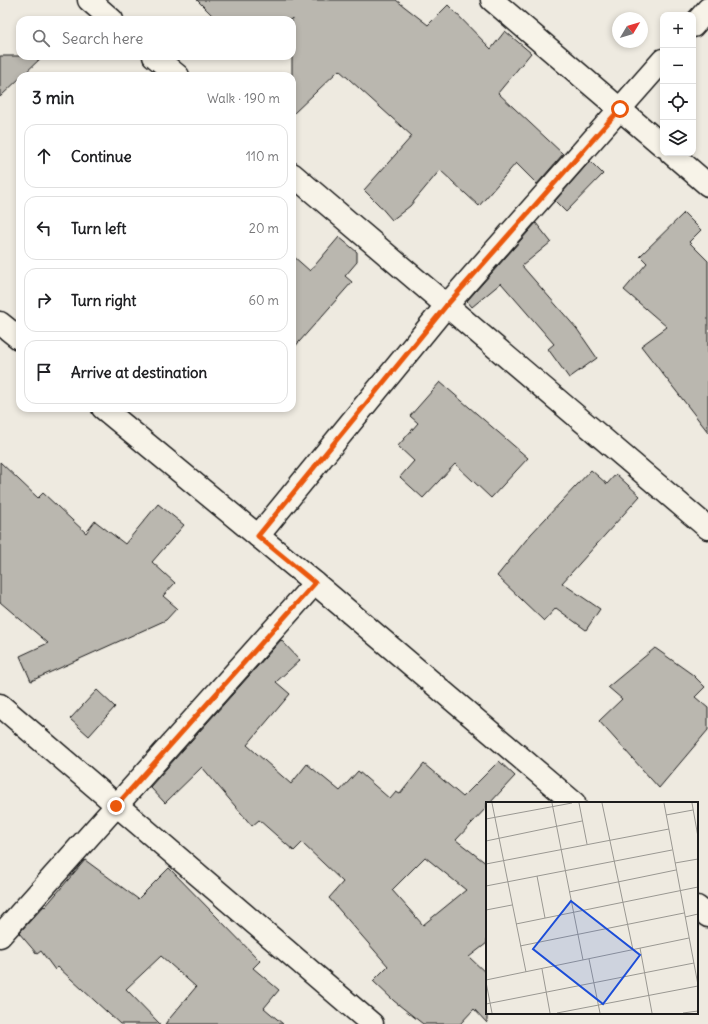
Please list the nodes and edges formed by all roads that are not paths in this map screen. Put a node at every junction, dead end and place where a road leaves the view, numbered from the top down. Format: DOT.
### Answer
graph roads {
  1 [pos="89,0"];
  2 [pos="492,0"];
  3 [pos="708,9"];
  4 [pos="107,16"];
  5 [pos="696,23"];
  6 [pos="159,60"];
  7 [pos="660,63"];
  8 [pos="173,72"];
  9 [pos="620,109"];
  10 [pos="660,143"];
  11 [pos="674,156"];
  12 [pos="296,177"];
  13 [pos="708,185"];
  14 [pos="446,306"];
  15 [pos="0,322"];
  16 [pos="16,336"];
  17 [pos="108,412"];
  18 [pos="708,528"];
  19 [pos="258,536"];
  20 [pos="315,583"];
  21 [pos="0,704"];
  22 [pos="573,802"];
  23 [pos="116,806"];
  24 [pos="0,936"];
  25 [pos="372,1024"];
  1 -- 4 [label="street"];
  2 -- 9 [label="street"];
  3 -- 5 [label="street"];
  6 -- 8 [label="street"];
  7 -- 9 [label="street"];
  9 -- 10 [label="street"];
  9 -- 14 [label="street"];
  11 -- 13 [label="street"];
  12 -- 14 [label="street"];
  14 -- 18 [label="street"];
  14 -- 19 [label="street"];
  15 -- 16 [label="street"];
  17 -- 19 [label="street"];
  19 -- 20 [label="street"];
  20 -- 22 [label="street"];
  20 -- 23 [label="street"];
  21 -- 23 [label="street"];
  23 -- 24 [label="street"];
  23 -- 25 [label="street"];
}
